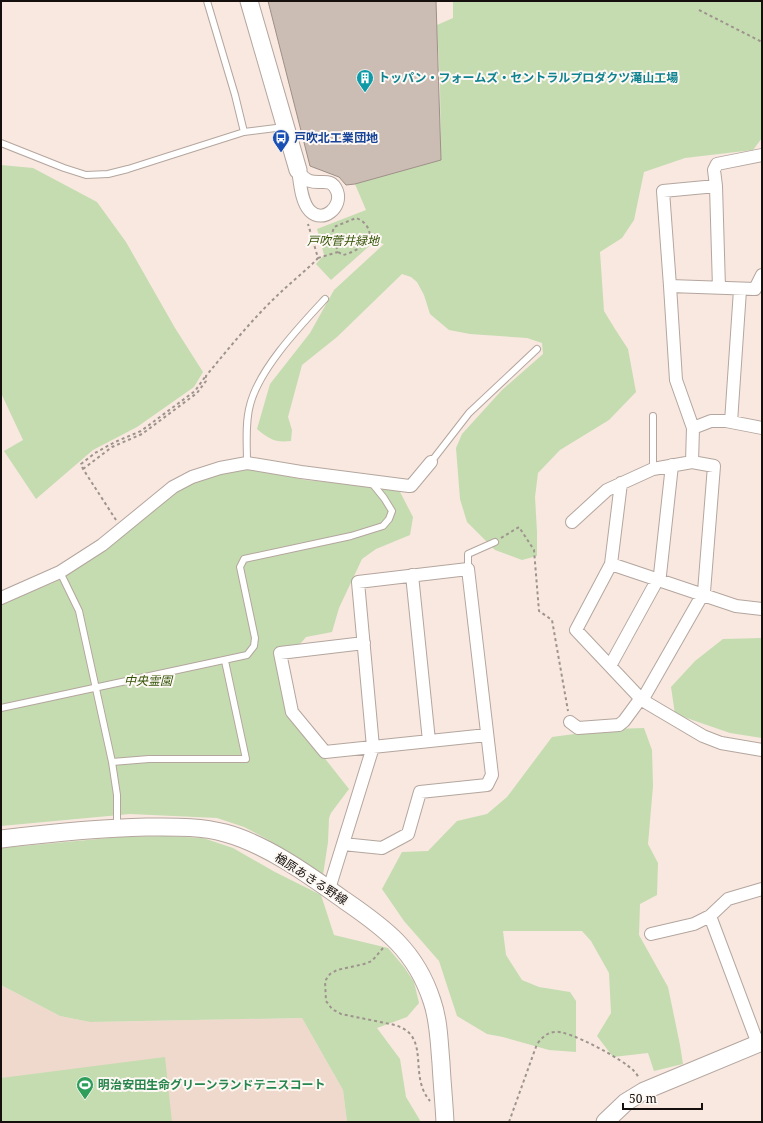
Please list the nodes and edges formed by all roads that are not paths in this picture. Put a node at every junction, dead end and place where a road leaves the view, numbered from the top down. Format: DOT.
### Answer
graph roads {
  1 [pos="207,1"];
  2 [pos="249,1"];
  3 [pos="285,127"];
  4 [pos="244,132"];
  5 [pos="1,143"];
  6 [pos="762,155"];
  7 [pos="298,170"];
  8 [pos="716,186"];
  9 [pos="762,275"];
  10 [pos="670,286"];
  11 [pos="719,288"];
  12 [pos="740,290"];
  13 [pos="325,299"];
  14 [pos="538,349"];
  15 [pos="652,416"];
  16 [pos="731,422"];
  17 [pos="693,428"];
  18 [pos="762,428"];
  19 [pos="431,462"];
  20 [pos="692,462"];
  21 [pos="248,463"];
  22 [pos="672,465"];
  23 [pos="653,469"];
  24 [pos="371,482"];
  25 [pos="621,483"];
  26 [pos="572,522"];
  27 [pos="494,542"];
  28 [pos="611,564"];
  29 [pos="468,569"];
  30 [pos="60,572"];
  31 [pos="412,575"];
  32 [pos="658,580"];
  33 [pos="702,595"];
  34 [pos="1,598"];
  35 [pos="762,609"];
  36 [pos="364,643"];
  37 [pos="225,661"];
  38 [pos="610,666"];
  39 [pos="95,688"];
  40 [pos="642,700"];
  41 [pos="1,708"];
  42 [pos="570,722"];
  43 [pos="487,735"];
  44 [pos="429,741"];
  45 [pos="373,747"];
  46 [pos="762,750"];
  47 [pos="762,754"];
  48 [pos="112,762"];
  49 [pos="117,828"];
  50 [pos="1,839"];
  51 [pos="343,844"];
  52 [pos="329,889"];
  53 [pos="762,889"];
  54 [pos="710,916"];
  55 [pos="651,934"];
  56 [pos="760,1043"];
  57 [pos="444,1117"];
  58 [pos="605,1122"];
  1 -- 4 [label="lane"];
  2 -- 3 [label="main road"];
  3 -- 4 [label="lane"];
  3 -- 7 [label="main road"];
  4 -- 5 [label="lane"];
  6 -- 8 [label="street"];
  8 -- 10 [label="street"];
  8 -- 11 [label="street"];
  9 -- 12 [label="street"];
  10 -- 11 [label="street"];
  10 -- 17 [label="street"];
  11 -- 12 [label="street"];
  12 -- 16 [label="street"];
  13 -- 21 [label="lane"];
  14 -- 19 [label="lane"];
  15 -- 23 [label="lane"];
  16 -- 17 [label="street"];
  16 -- 18 [label="street"];
  17 -- 20 [label="street"];
  19 -- 24 [label="street"];
  20 -- 22 [label="street"];
  20 -- 33 [label="street"];
  21 -- 24 [label="street"];
  21 -- 30 [label="street"];
  22 -- 23 [label="street"];
  22 -- 32 [label="street"];
  23 -- 25 [label="street"];
  24 -- 37 [label="lane"];
  25 -- 26 [label="street"];
  25 -- 28 [label="street"];
  27 -- 29 [label="lane"];
  28 -- 32 [label="street"];
  28 -- 38 [label="street"];
  29 -- 31 [label="street"];
  29 -- 43 [label="street"];
  30 -- 34 [label="street"];
  30 -- 39 [label="lane"];
  31 -- 36 [label="street"];
  31 -- 44 [label="street"];
  32 -- 33 [label="street"];
  32 -- 38 [label="street"];
  33 -- 35 [label="street"];
  33 -- 40 [label="street"];
  36 -- 45 [label="street"];
  36 -- 45 [label="street"];
  37 -- 39 [label="lane"];
  37 -- 48 [label="lane"];
  38 -- 40 [label="street"];
  39 -- 41 [label="lane"];
  39 -- 48 [label="lane"];
  40 -- 42 [label="street"];
  40 -- 46 [label="street"];
  43 -- 44 [label="street"];
  43 -- 51 [label="street"];
  44 -- 45 [label="street"];
  45 -- 51 [label="street"];
  46 -- 47 [label="street"];
  48 -- 49 [label="lane"];
  49 -- 50 [label="main road, 楢原あきる野線"];
  49 -- 52 [label="main road, 楢原あきる野線"];
  51 -- 52 [label="street"];
  52 -- 57 [label="main road, 楢原あきる野線"];
  53 -- 54 [label="street"];
  54 -- 55 [label="street"];
  54 -- 56 [label="street"];
  56 -- 58 [label="main road"];
}
